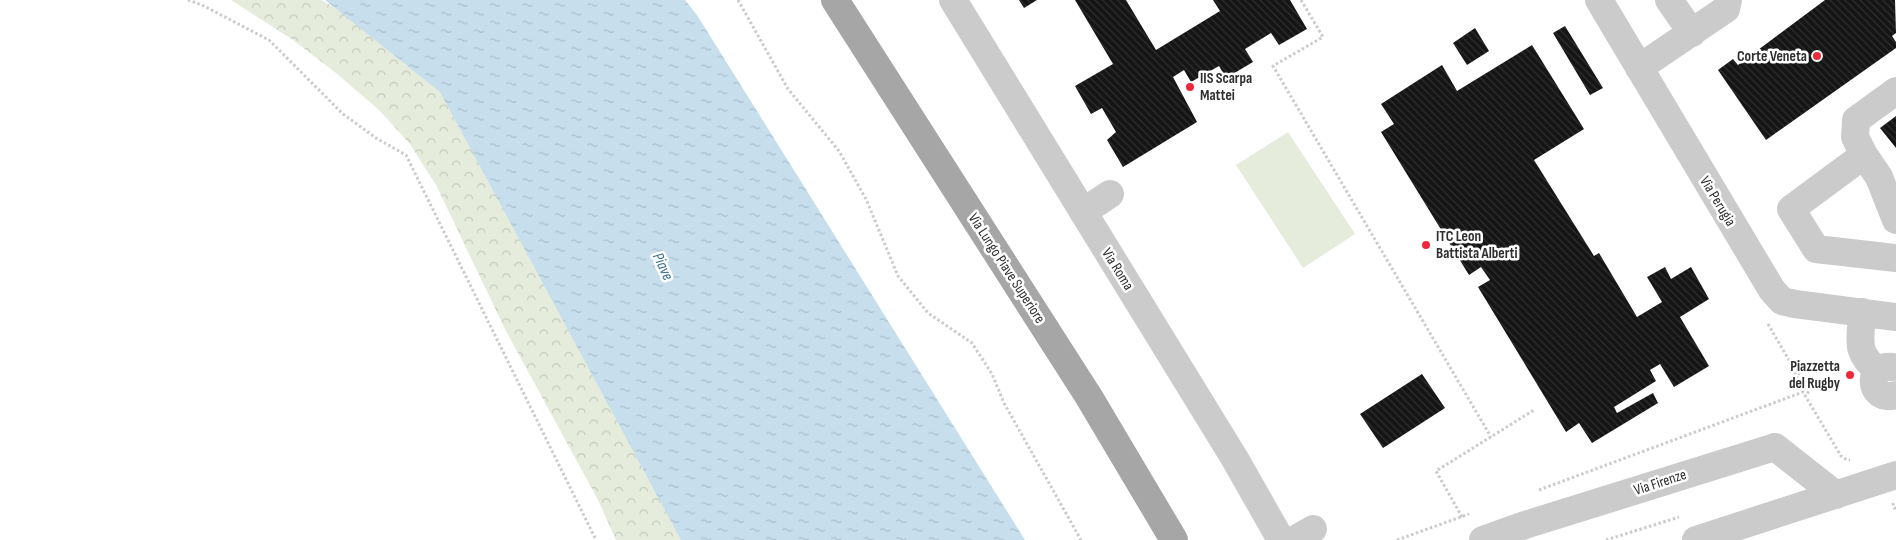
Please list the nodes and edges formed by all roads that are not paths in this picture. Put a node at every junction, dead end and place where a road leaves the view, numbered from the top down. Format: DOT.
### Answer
graph roads {
  1 [pos="835,0"];
  2 [pos="953,0"];
  3 [pos="1599,0"];
  4 [pos="1669,0"];
  5 [pos="1728,0"];
  6 [pos="1692,33"];
  7 [pos="1639,68"];
  8 [pos="1896,91"];
  9 [pos="1864,155"];
  10 [pos="1110,194"];
  11 [pos="1083,212"];
  12 [pos="1896,220"];
  13 [pos="1896,258"];
  14 [pos="1862,312"];
  15 [pos="1896,317"];
  16 [pos="1887,370"];
  17 [pos="1896,396"];
  18 [pos="1775,447"];
  19 [pos="1891,476"];
  20 [pos="1836,495"];
  21 [pos="1804,506"];
  22 [pos="1174,540"];
  23 [pos="1281,540"];
  24 [pos="1483,540"];
  25 [pos="1696,540"];
  1 -- 22 [label="main road, Via Lungo Piave Superiore"];
  2 -- 11 [label="street, Via Roma"];
  3 -- 7 [label="street, Via Perugia"];
  4 -- 6 [label="street"];
  5 -- 6 [label="street"];
  6 -- 7 [label="street"];
  7 -- 14 [label="street, Via Perugia"];
  8 -- 9 [label="street"];
  9 -- 12 [label="street"];
  9 -- 13 [label="street"];
  10 -- 11 [label="street"];
  11 -- 23 [label="street, Via Roma"];
  14 -- 15 [label="street, Via Perugia"];
  14 -- 16 [label="street"];
  16 -- 17 [label="street"];
  18 -- 20 [label="street"];
  18 -- 21 [label="street"];
  18 -- 24 [label="street, Via Firenze"];
  19 -- 20 [label="street"];
  20 -- 21 [label="street"];
  21 -- 25 [label="street"];
}
